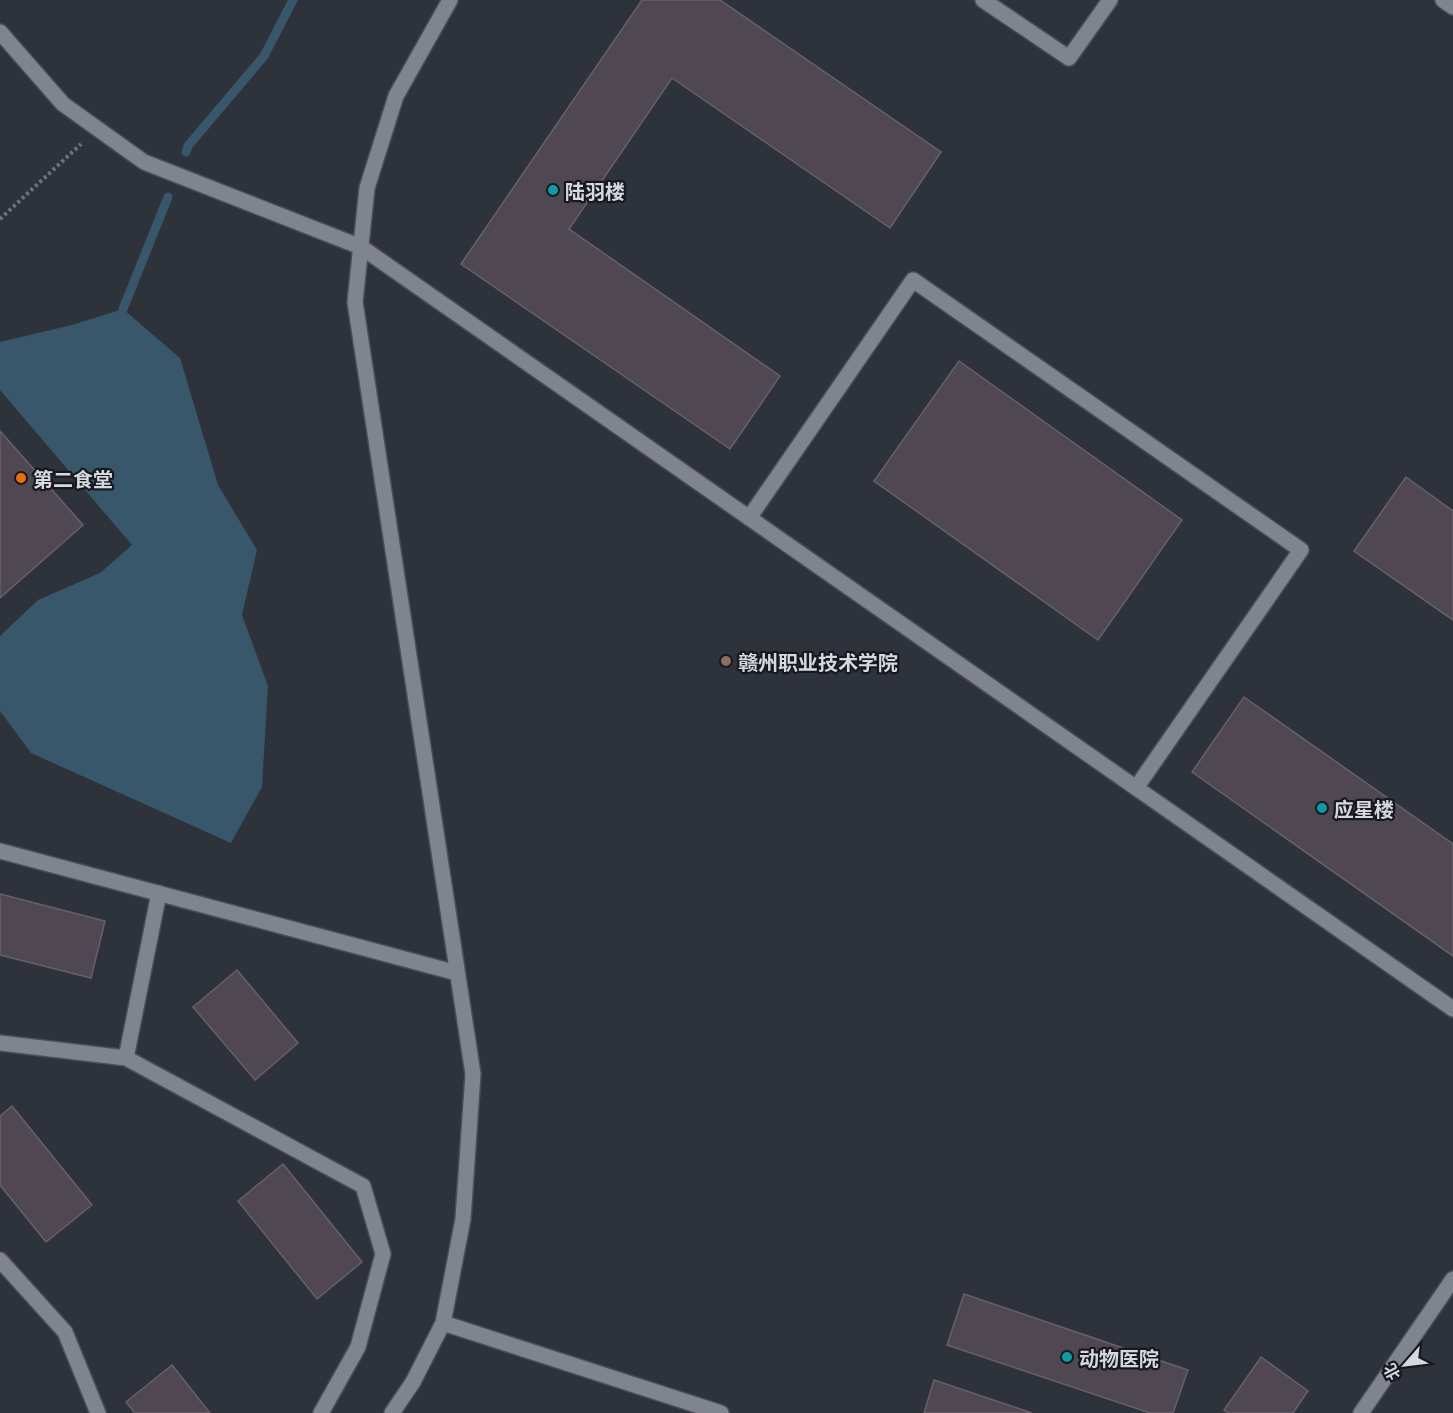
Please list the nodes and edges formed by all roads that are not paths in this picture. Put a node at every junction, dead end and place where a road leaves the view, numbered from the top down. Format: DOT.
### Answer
graph roads {
  1 [pos="450,0"];
  2 [pos="983,0"];
  3 [pos="1110,0"];
  4 [pos="1443,0"];
  5 [pos="1453,8"];
  6 [pos="0,32"];
  7 [pos="361,247"];
  8 [pos="749,518"];
  9 [pos="1137,788"];
  10 [pos="0,851"];
  11 [pos="159,893"];
  12 [pos="457,973"];
  13 [pos="1453,1009"];
  14 [pos="0,1043"];
  15 [pos="126,1058"];
  16 [pos="0,1260"];
  17 [pos="1453,1279"];
  18 [pos="443,1323"];
  19 [pos="98,1413"];
  20 [pos="321,1413"];
  21 [pos="392,1413"];
  22 [pos="721,1413"];
  23 [pos="1361,1413"];
  1 -- 7 [label="street"];
  2 -- 3 [label="street"];
  4 -- 5 [label="street"];
  6 -- 7 [label="street"];
  7 -- 8 [label="street"];
  7 -- 12 [label="street"];
  8 -- 9 [label="street"];
  8 -- 9 [label="street"];
  9 -- 13 [label="street"];
  10 -- 11 [label="street"];
  11 -- 12 [label="street"];
  11 -- 15 [label="street"];
  12 -- 18 [label="street"];
  14 -- 15 [label="street"];
  15 -- 20 [label="street"];
  16 -- 19 [label="street"];
  17 -- 23 [label="street"];
  18 -- 21 [label="street"];
  18 -- 22 [label="street"];
}
